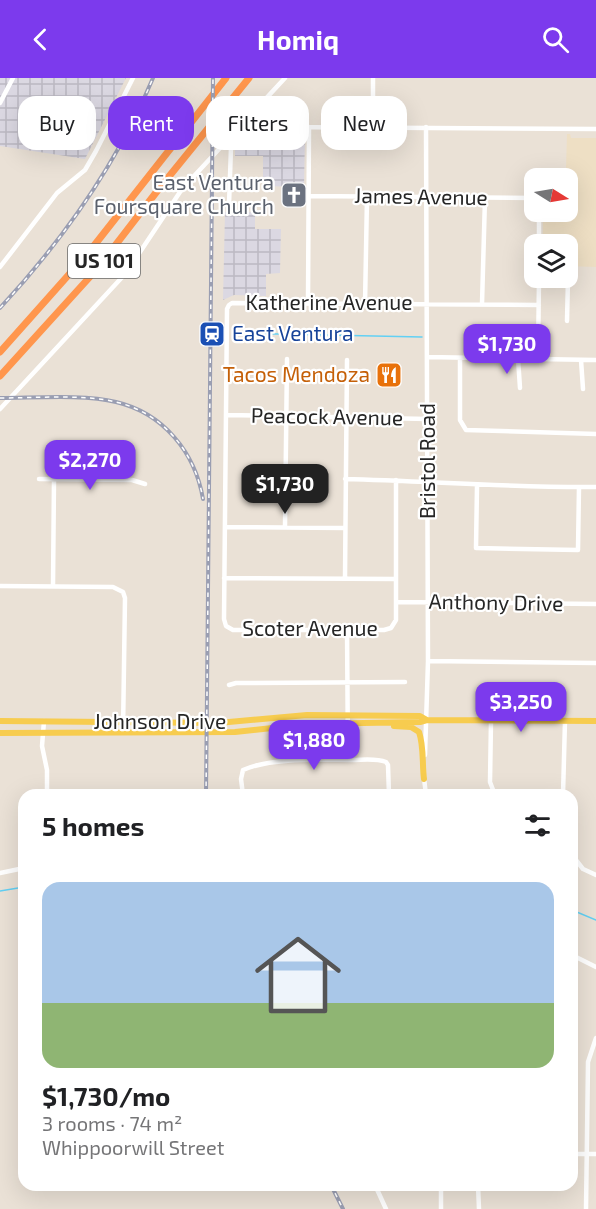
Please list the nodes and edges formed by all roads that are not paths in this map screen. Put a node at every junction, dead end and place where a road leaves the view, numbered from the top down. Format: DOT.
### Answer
graph roads {
  1 [pos="13,78"];
  2 [pos="133,78"];
  3 [pos="226,78"];
  4 [pos="249,78"];
  5 [pos="285,78"];
  6 [pos="373,78"];
  7 [pos="268,96"];
  8 [pos="373,96"];
  9 [pos="0,103"];
  10 [pos="309,127"];
  11 [pos="321,127"];
  12 [pos="407,128"];
  13 [pos="426,128"];
  14 [pos="596,129"];
  15 [pos="219,150"];
  16 [pos="230,150"];
  17 [pos="309,150"];
  18 [pos="309,196"];
  19 [pos="367,196"];
  20 [pos="426,197"];
  21 [pos="484,198"];
  22 [pos="524,198"];
  23 [pos="229,205"];
  24 [pos="0,267"];
  25 [pos="539,288"];
  26 [pos="568,288"];
  27 [pos="308,303"];
  28 [pos="427,304"];
  29 [pos="482,304"];
  30 [pos="366,305"];
  31 [pos="538,305"];
  32 [pos="567,321"];
  33 [pos="0,352"];
  34 [pos="428,357"];
  35 [pos="460,358"];
  36 [pos="518,358"];
  37 [pos="287,359"];
  38 [pos="538,359"];
  39 [pos="347,360"];
  40 [pos="581,360"];
  41 [pos="596,360"];
  42 [pos="0,376"];
  43 [pos="520,388"];
  44 [pos="583,389"];
  45 [pos="0,409"];
  46 [pos="226,415"];
  47 [pos="286,416"];
  48 [pos="347,417"];
  49 [pos="428,419"];
  50 [pos="596,434"];
  51 [pos="39,479"];
  52 [pos="54,479"];
  53 [pos="345,479"];
  54 [pos="396,480"];
  55 [pos="428,483"];
  56 [pos="145,484"];
  57 [pos="477,486"];
  58 [pos="596,487"];
  59 [pos="579,488"];
  60 [pos="285,526"];
  61 [pos="225,527"];
  62 [pos="345,528"];
  63 [pos="224,578"];
  64 [pos="345,578"];
  65 [pos="396,579"];
  66 [pos="0,586"];
  67 [pos="53,586"];
  68 [pos="396,602"];
  69 [pos="428,603"];
  70 [pos="596,604"];
  71 [pos="347,629"];
  72 [pos="428,661"];
  73 [pos="596,663"];
  74 [pos="405,682"];
  75 [pos="347,683"];
  76 [pos="229,685"];
  77 [pos="348,716"];
  78 [pos="427,720"];
  79 [pos="0,721"];
  80 [pos="44,721"];
  81 [pos="491,721"];
  82 [pos="565,721"];
  83 [pos="596,721"];
  84 [pos="123,722"];
  85 [pos="348,724"];
  86 [pos="376,724"];
  87 [pos="43,732"];
  88 [pos="123,732"];
  89 [pos="0,733"];
  90 [pos="348,760"];
  91 [pos="424,779"];
  92 [pos="47,789"];
  93 [pos="242,789"];
  94 [pos="389,789"];
  95 [pos="425,789"];
  96 [pos="493,789"];
  97 [pos="563,789"];
  98 [pos="578,863"];
  99 [pos="18,869"];
  100 [pos="0,873"];
  101 [pos="596,875"];
  102 [pos="578,958"];
  103 [pos="596,967"];
  104 [pos="596,1038"];
  105 [pos="587,1098"];
  106 [pos="594,1098"];
  107 [pos="578,1154"];
  108 [pos="587,1154"];
  109 [pos="596,1154"];
  110 [pos="378,1191"];
  111 [pos="441,1191"];
  112 [pos="478,1191"];
  113 [pos="386,1209"];
  114 [pos="441,1209"];
  115 [pos="479,1209"];
  116 [pos="586,1209"];
  1 -- 9 [label="street"];
  2 -- 24 [label="street"];
  3 -- 33 [label="highway, US 101"];
  4 -- 42 [label="highway, US 101"];
  5 -- 7 [label="street"];
  6 -- 8 [label="street"];
  10 -- 11 [label="street"];
  12 -- 13 [label="street"];
  13 -- 14 [label="street"];
  13 -- 20 [label="street, Bristol Road"];
  15 -- 45 [label="street"];
  16 -- 23 [label="street"];
  17 -- 18 [label="street"];
  18 -- 19 [label="street, James Avenue"];
  18 -- 27 [label="street"];
  19 -- 20 [label="street, James Avenue"];
  19 -- 30 [label="street"];
  20 -- 21 [label="street, James Avenue"];
  20 -- 28 [label="street, Bristol Road"];
  21 -- 22 [label="street, James Avenue"];
  21 -- 29 [label="street"];
  25 -- 31 [label="street"];
  26 -- 32 [label="street"];
  27 -- 30 [label="street, Katherine Avenue"];
  27 -- 46 [label="street, Katherine Avenue"];
  28 -- 29 [label="street, Katherine Avenue"];
  28 -- 30 [label="street, Katherine Avenue"];
  28 -- 34 [label="street, Bristol Road"];
  29 -- 31 [label="street, Katherine Avenue"];
  31 -- 38 [label="street"];
  34 -- 35 [label="street"];
  34 -- 49 [label="street, Bristol Road"];
  35 -- 36 [label="street"];
  35 -- 50 [label="street"];
  36 -- 38 [label="street"];
  36 -- 43 [label="street"];
  37 -- 47 [label="street"];
  38 -- 40 [label="street"];
  39 -- 48 [label="street"];
  40 -- 41 [label="street"];
  40 -- 44 [label="street"];
  46 -- 47 [label="street, Peacock Avenue"];
  46 -- 61 [label="street"];
  47 -- 48 [label="street, Peacock Avenue"];
  47 -- 60 [label="street"];
  48 -- 49 [label="street, Peacock Avenue"];
  48 -- 53 [label="street"];
  49 -- 55 [label="street, Bristol Road"];
  51 -- 52 [label="street"];
  52 -- 56 [label="street"];
  52 -- 67 [label="street"];
  53 -- 54 [label="street"];
  53 -- 62 [label="street"];
  54 -- 55 [label="street"];
  54 -- 65 [label="street"];
  55 -- 57 [label="street"];
  55 -- 69 [label="street, Bristol Road"];
  57 -- 59 [label="street"];
  57 -- 59 [label="street"];
  58 -- 59 [label="street"];
  60 -- 61 [label="street"];
  60 -- 62 [label="street"];
  61 -- 63 [label="street"];
  62 -- 64 [label="street"];
  63 -- 64 [label="street"];
  63 -- 71 [label="street, Scoter Avenue"];
  64 -- 65 [label="street"];
  65 -- 68 [label="street"];
  66 -- 67 [label="street"];
  67 -- 84 [label="street"];
  68 -- 69 [label="street, Anthony Drive"];
  68 -- 71 [label="street, Scoter Avenue"];
  69 -- 70 [label="street, Anthony Drive"];
  69 -- 72 [label="street, Bristol Road"];
  71 -- 75 [label="street"];
  72 -- 73 [label="street"];
  72 -- 78 [label="street, Bristol Road"];
  74 -- 75 [label="street"];
  75 -- 76 [label="street"];
  75 -- 77 [label="street"];
  77 -- 78 [label="main road, Johnson Drive"];
  77 -- 84 [label="main road, Johnson Drive"];
  77 -- 85 [label="street"];
  78 -- 81 [label="main road, Johnson Drive"];
  78 -- 86 [label="main road, Johnson Drive"];
  78 -- 91 [label="street, Bristol Road"];
  79 -- 80 [label="main road, Johnson Drive"];
  80 -- 84 [label="main road, Johnson Drive"];
  80 -- 87 [label="street"];
  81 -- 82 [label="main road, Johnson Drive"];
  81 -- 96 [label="street"];
  82 -- 83 [label="main road, Johnson Drive"];
  82 -- 97 [label="street"];
  84 -- 88 [label="street"];
  85 -- 86 [label="main road, Johnson Drive"];
  85 -- 88 [label="main road, Johnson Drive"];
  85 -- 90 [label="street"];
  86 -- 91 [label="main road"];
  87 -- 88 [label="main road, Johnson Drive"];
  87 -- 89 [label="main road, Johnson Drive"];
  87 -- 92 [label="street"];
  90 -- 93 [label="street"];
  90 -- 94 [label="street"];
  91 -- 95 [label="street, Bristol Road"];
  98 -- 101 [label="street"];
  99 -- 100 [label="street"];
  102 -- 103 [label="street"];
  104 -- 105 [label="street"];
  105 -- 106 [label="street"];
  105 -- 108 [label="street"];
  107 -- 108 [label="street"];
  108 -- 109 [label="street"];
  108 -- 116 [label="street"];
  110 -- 113 [label="street"];
  111 -- 114 [label="street"];
  112 -- 115 [label="street"];
}
